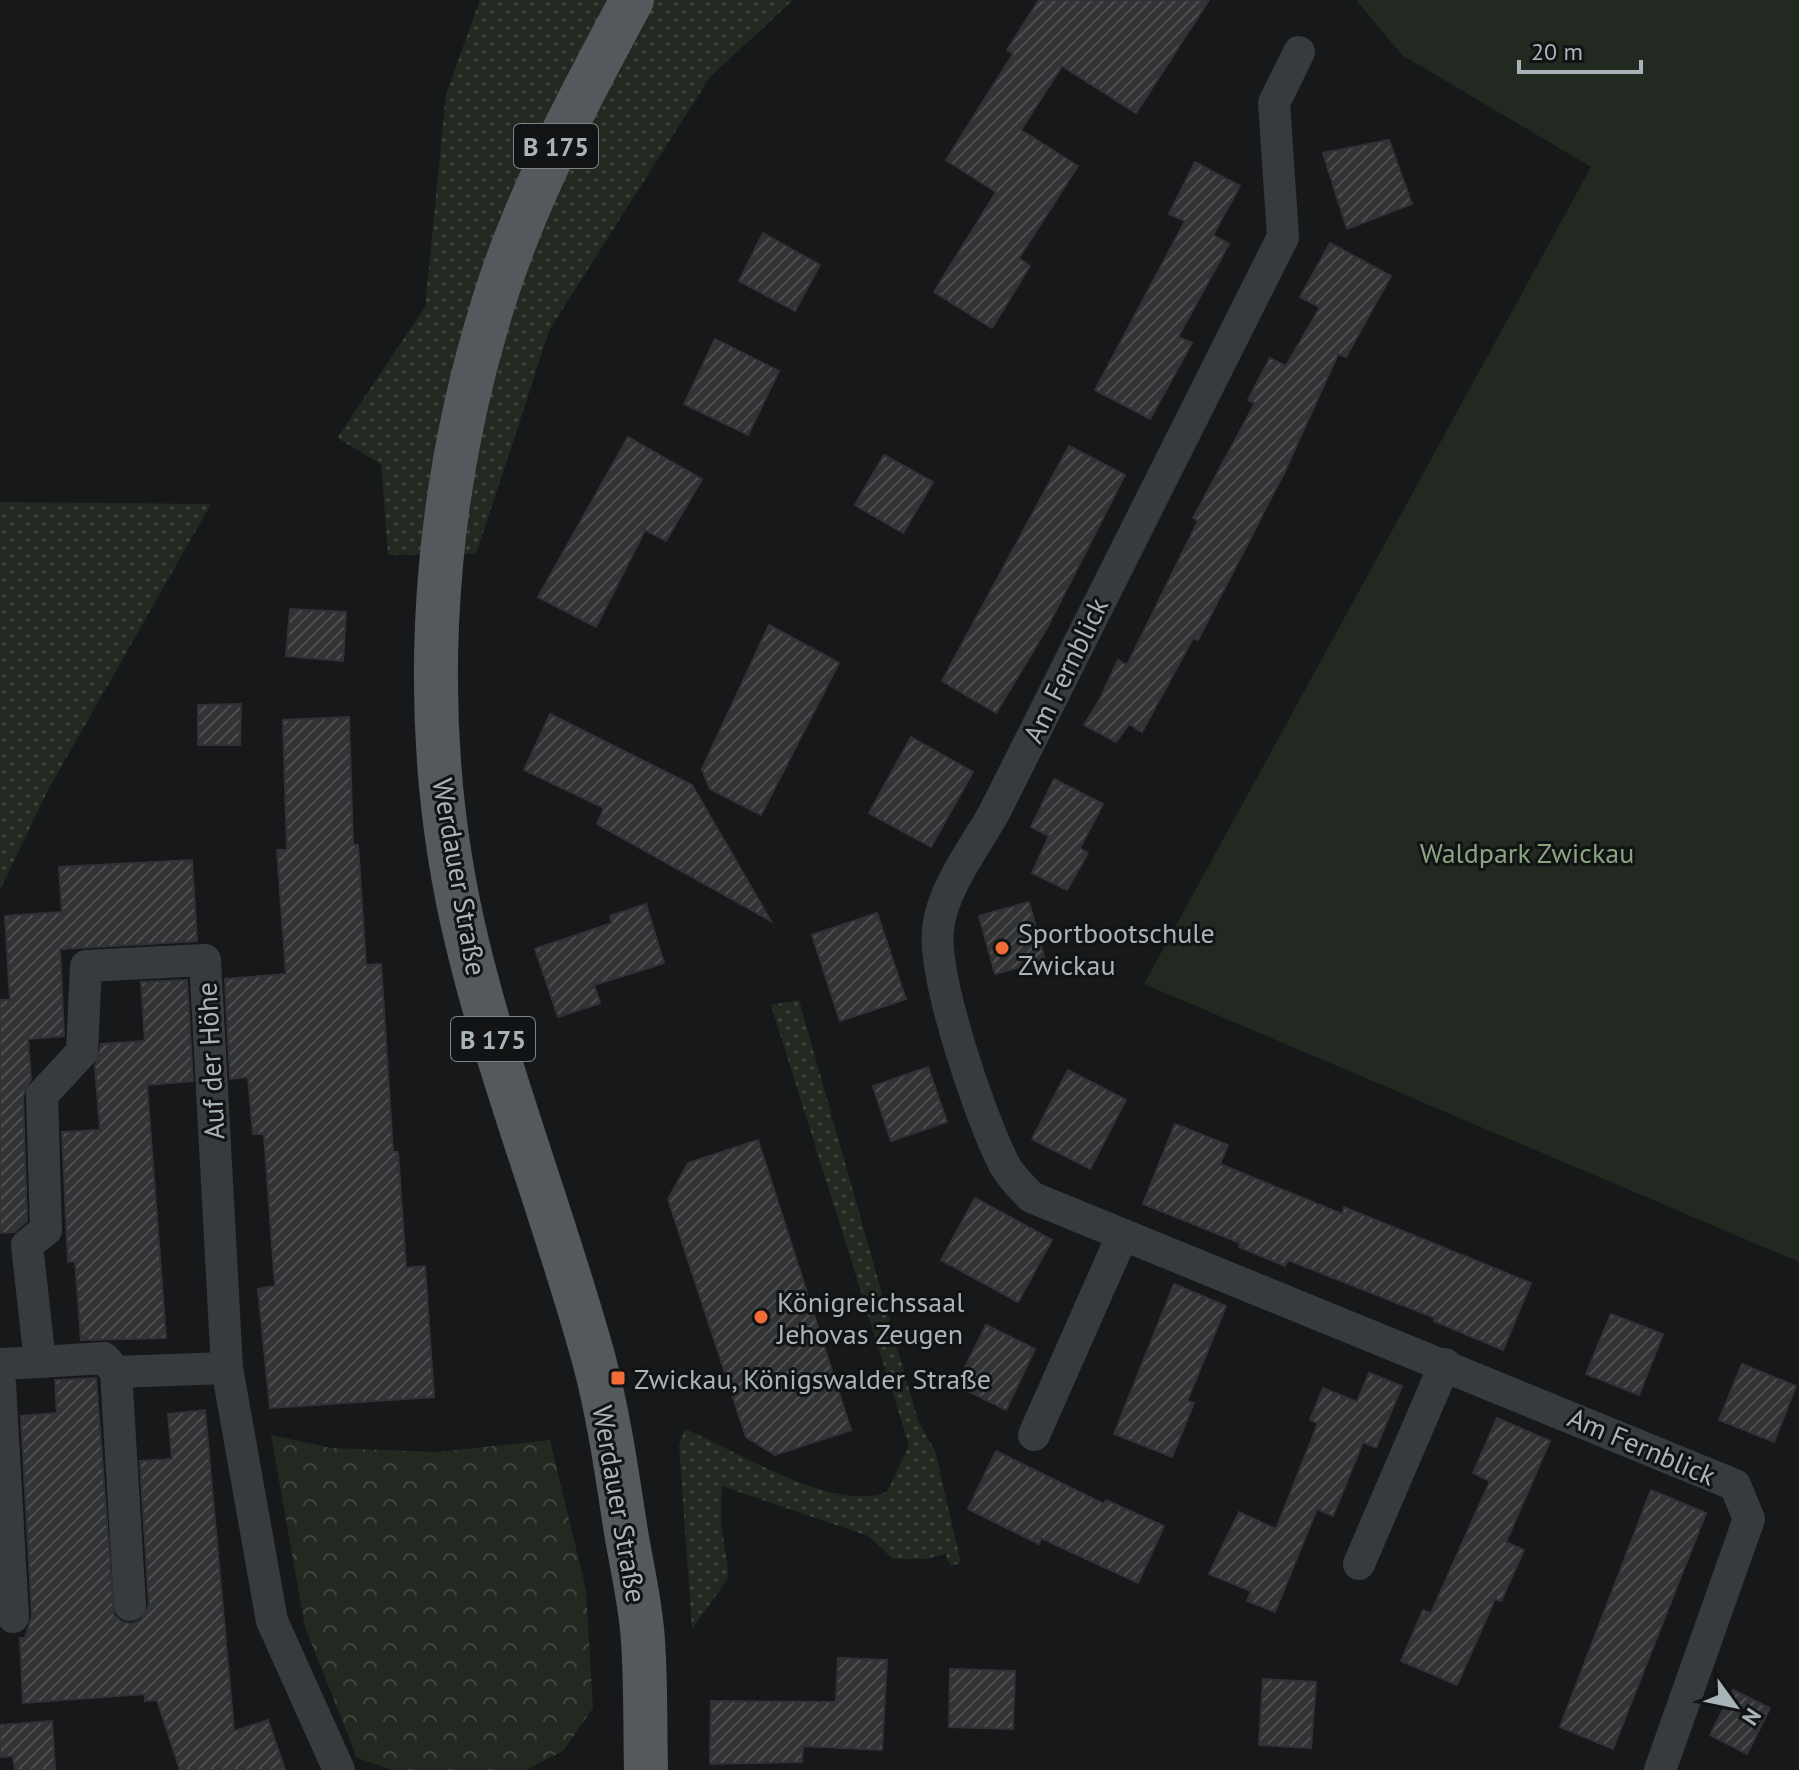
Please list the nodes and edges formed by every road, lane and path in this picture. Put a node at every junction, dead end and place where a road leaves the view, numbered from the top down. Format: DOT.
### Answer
graph roads {
  1 [pos="632,0"];
  2 [pos="1299,52"];
  3 [pos="1122,1236"];
  4 [pos="40,1362"];
  5 [pos="0,1364"];
  6 [pos="1445,1364"];
  7 [pos="227,1368"];
  8 [pos="116,1372"];
  9 [pos="0,1384"];
  10 [pos="1034,1435"];
  11 [pos="1359,1564"];
  12 [pos="130,1605"];
  13 [pos="13,1617"];
  14 [pos="339,1770"];
  15 [pos="646,1770"];
  16 [pos="1660,1770"];
  1 -- 15 [label="main road, Werdauer Straße / B 175"];
  2 -- 3 [label="street, Am Fernblick"];
  3 -- 6 [label="street, Am Fernblick"];
  3 -- 10 [label="street"];
  4 -- 5 [label="street"];
  4 -- 7 [label="street, Auf der Höhe"];
  4 -- 8 [label="street"];
  6 -- 11 [label="street"];
  6 -- 16 [label="street, Am Fernblick"];
  7 -- 8 [label="street"];
  7 -- 14 [label="street, Auf der Höhe"];
  8 -- 12 [label="street"];
  9 -- 13 [label="street"];
}
